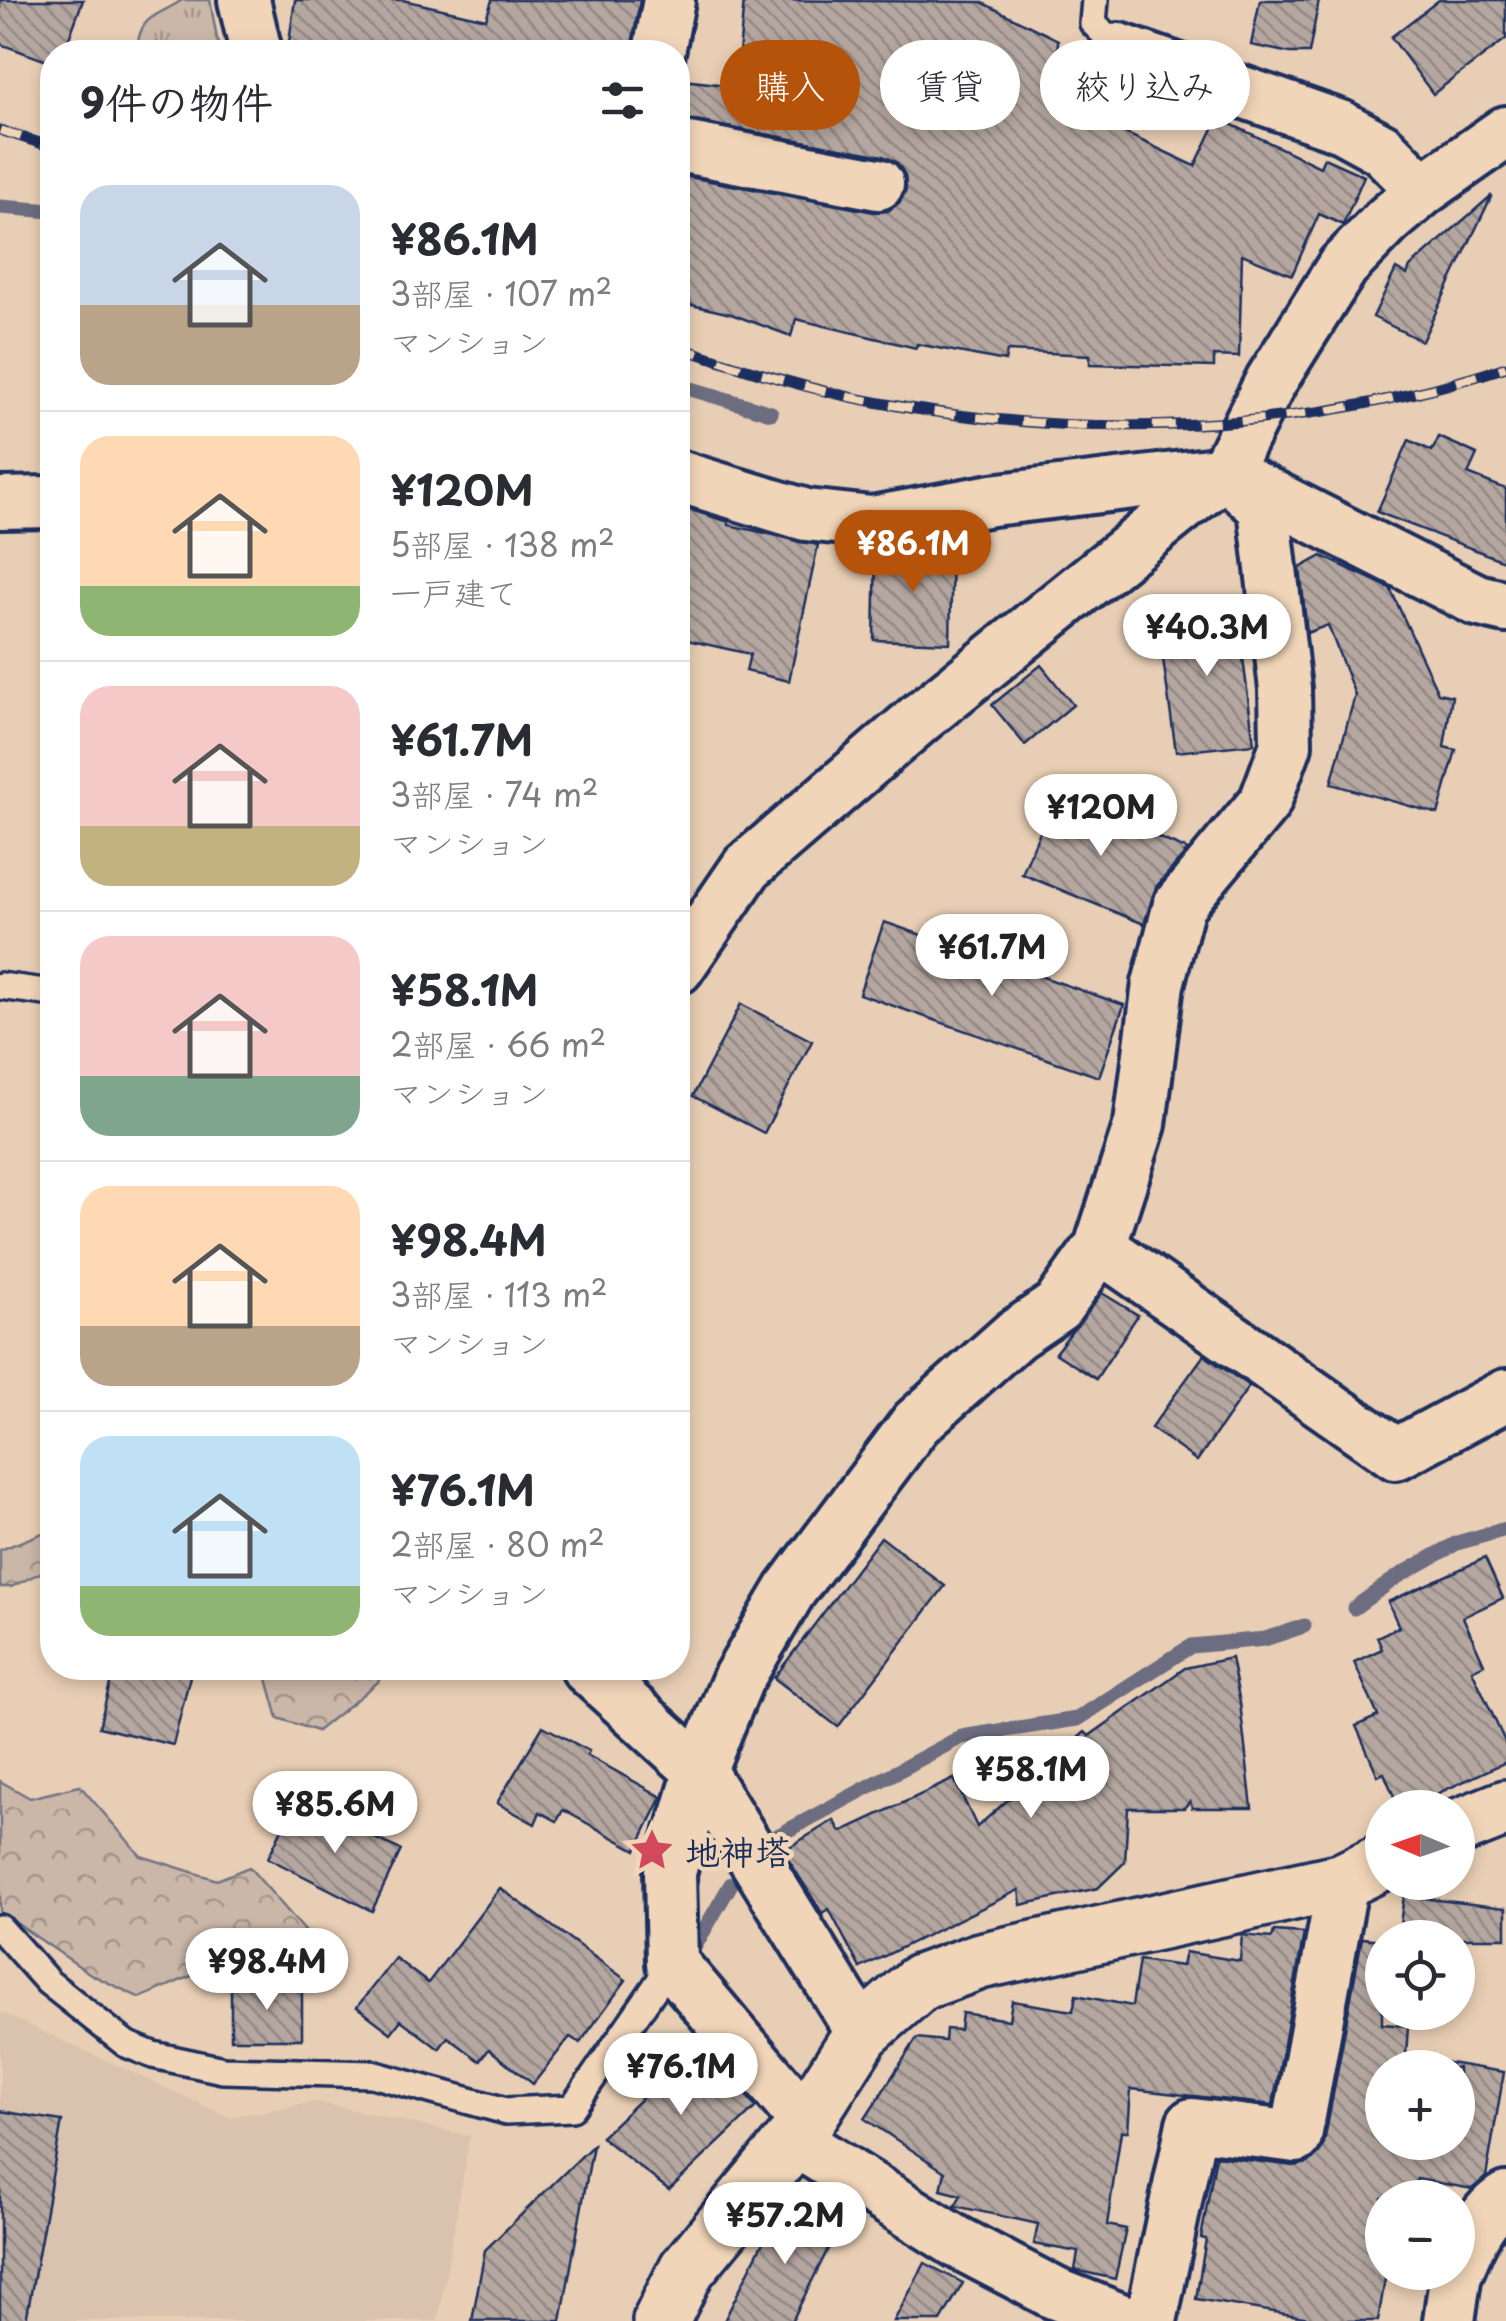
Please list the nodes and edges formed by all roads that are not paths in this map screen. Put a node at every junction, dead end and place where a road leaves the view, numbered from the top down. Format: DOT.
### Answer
graph roads {
  1 [pos="244,0"];
  2 [pos="669,0"];
  3 [pos="1094,0"];
  4 [pos="253,40"];
  5 [pos="661,40"];
  6 [pos="1110,40"];
  7 [pos="1250,95"];
  8 [pos="1506,132"];
  9 [pos="690,148"];
  10 [pos="878,184"];
  11 [pos="1422,190"];
  12 [pos="1225,472"];
  13 [pos="690,480"];
  14 [pos="40,502"];
  15 [pos="0,503"];
  16 [pos="1506,607"];
  17 [pos="690,950"];
  18 [pos="0,986"];
  19 [pos="40,992"];
  20 [pos="1100,1247"];
  21 [pos="1506,1395"];
  22 [pos="599,1680"];
  23 [pos="700,1771"];
  24 [pos="1506,1808"];
  25 [pos="1475,1820"];
  26 [pos="1363,1871"];
  27 [pos="0,1928"];
  28 [pos="672,1963"];
  29 [pos="862,2033"];
  30 [pos="799,2130"];
  31 [pos="1506,2198"];
  32 [pos="1475,2233"];
  33 [pos="1454,2290"];
  34 [pos="661,2321"];
  35 [pos="1125,2321"];
  36 [pos="1151,2321"];
  37 [pos="1449,2321"];
  1 -- 4 [label="street"];
  2 -- 5 [label="street"];
  3 -- 6 [label="lane"];
  7 -- 11 [label="street"];
  8 -- 11 [label="street"];
  9 -- 10 [label="street"];
  11 -- 12 [label="street"];
  12 -- 13 [label="street"];
  12 -- 16 [label="street"];
  12 -- 17 [label="street"];
  12 -- 20 [label="street"];
  14 -- 15 [label="street"];
  18 -- 19 [label="lane"];
  20 -- 21 [label="street"];
  20 -- 23 [label="street"];
  22 -- 23 [label="street"];
  23 -- 28 [label="street"];
  23 -- 29 [label="street"];
  24 -- 25 [label="street"];
  26 -- 29 [label="street"];
  26 -- 36 [label="street"];
  27 -- 28 [label="lane"];
  28 -- 30 [label="street"];
  29 -- 30 [label="street"];
  30 -- 34 [label="street"];
  30 -- 35 [label="street"];
  31 -- 32 [label="street"];
  33 -- 37 [label="street"];
}
